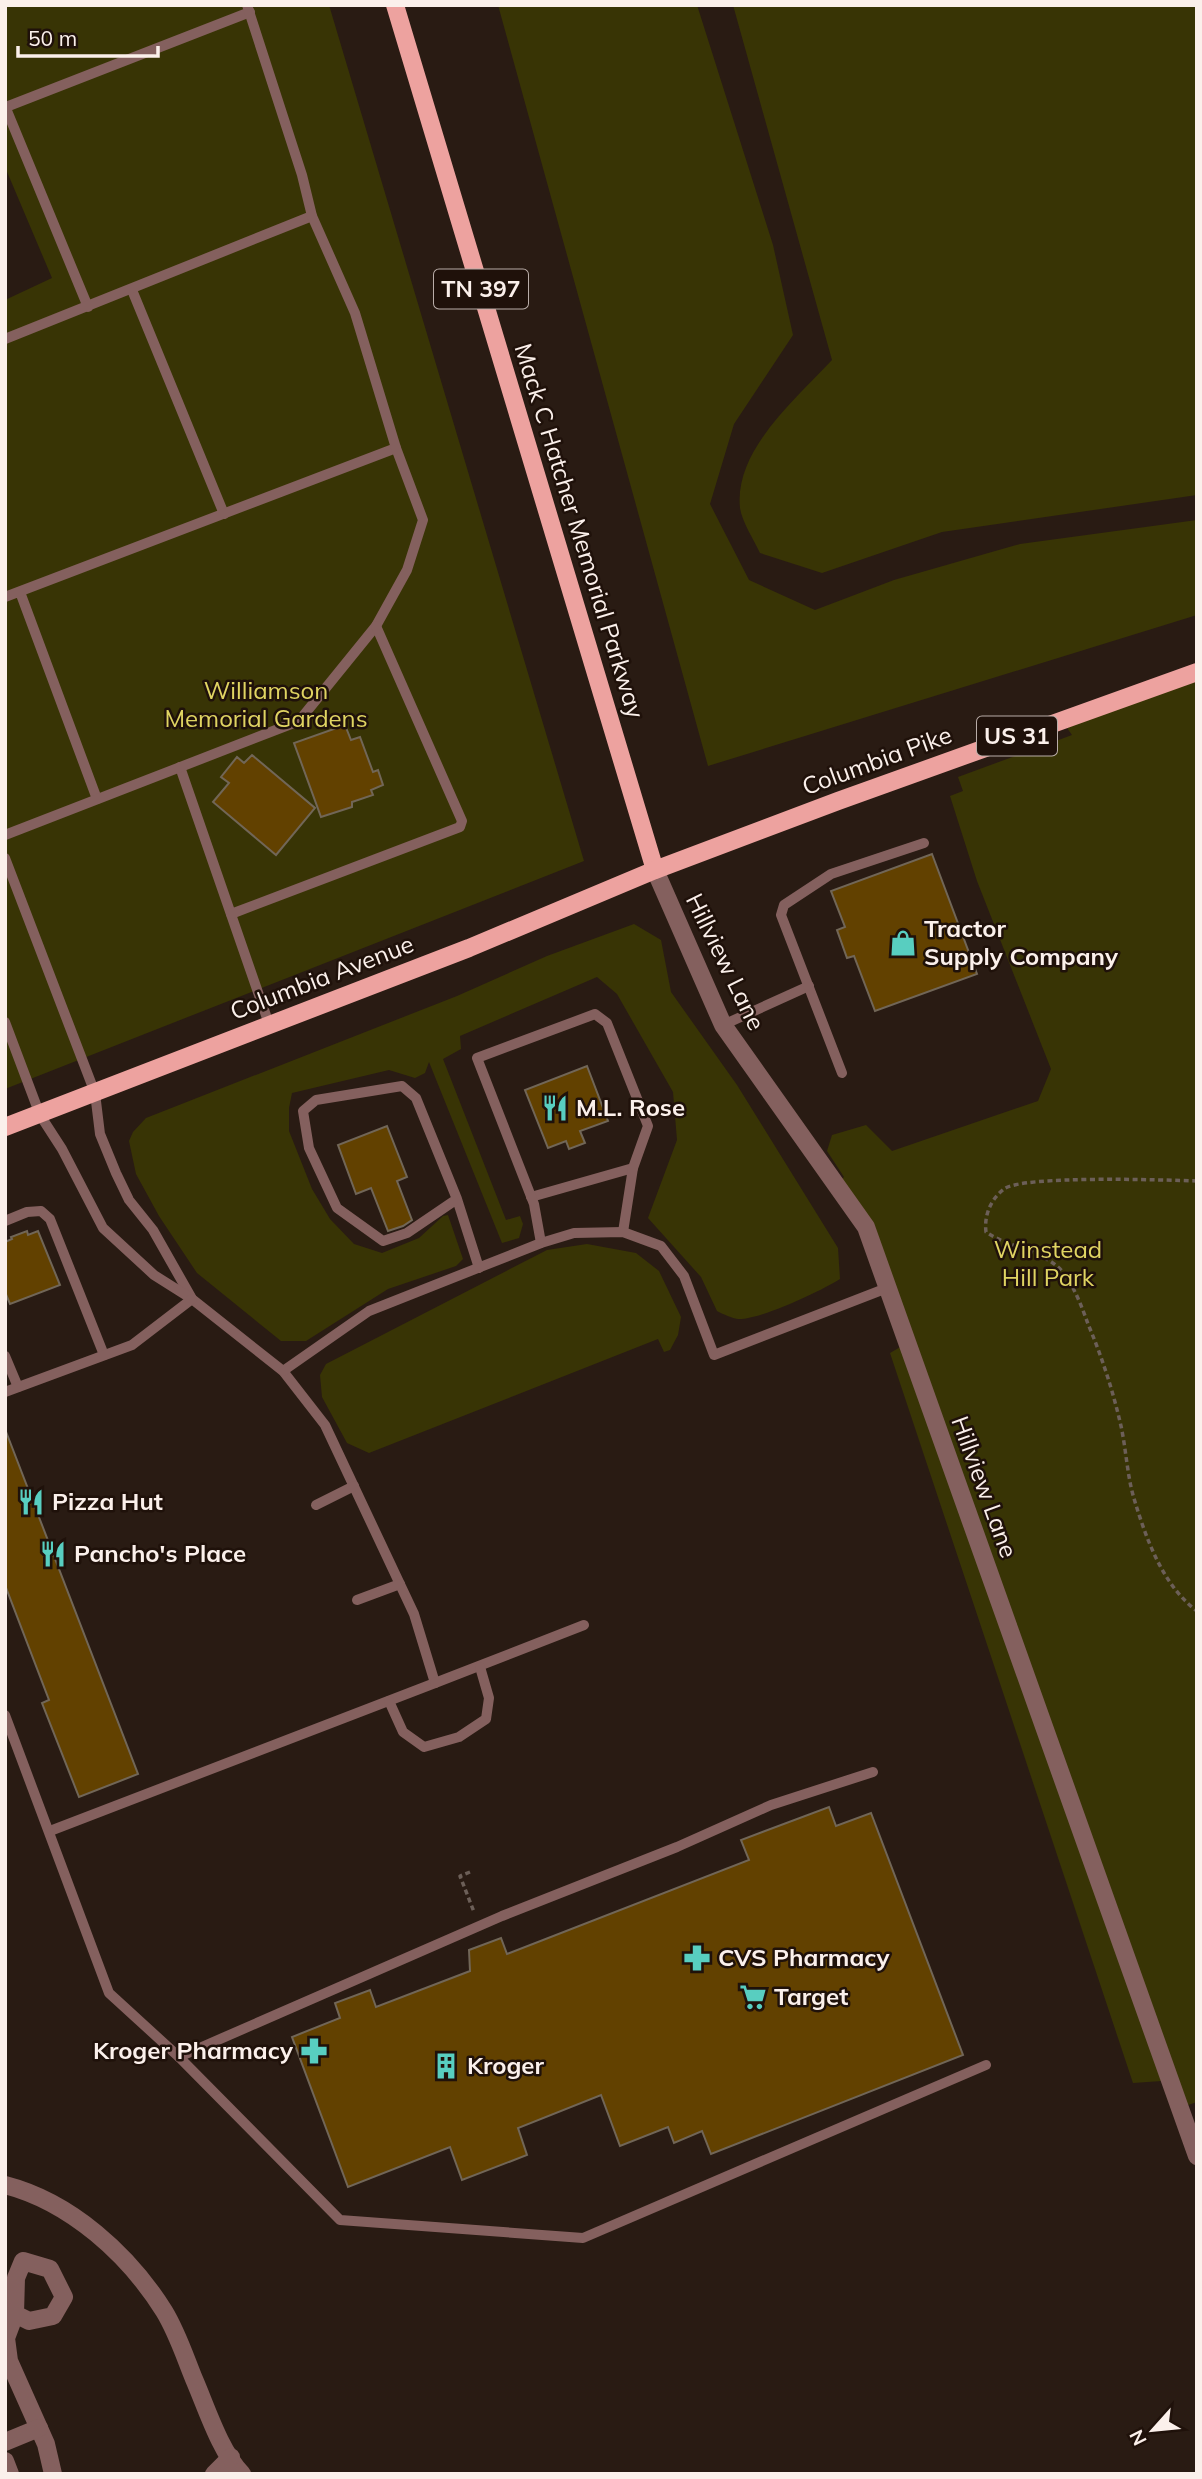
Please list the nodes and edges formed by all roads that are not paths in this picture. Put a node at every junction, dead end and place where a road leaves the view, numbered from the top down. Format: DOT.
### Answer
graph roads {
  1 [pos="395,5"];
  2 [pos="248,9"];
  3 [pos="5,106"];
  4 [pos="312,216"];
  5 [pos="132,289"];
  6 [pos="88,307"];
  7 [pos="5,338"];
  8 [pos="396,448"];
  9 [pos="224,514"];
  10 [pos="20,592"];
  11 [pos="5,597"];
  12 [pos="376,626"];
  13 [pos="1197,672"];
  14 [pos="180,767"];
  15 [pos="97,799"];
  16 [pos="5,835"];
  17 [pos="924,843"];
  18 [pos="5,858"];
  19 [pos="655,870"];
  20 [pos="232,914"];
  21 [pos="809,986"];
  22 [pos="5,1022"];
  23 [pos="269,1024"];
  24 [pos="723,1025"];
  25 [pos="842,1073"];
  26 [pos="95,1093"];
  27 [pos="40,1115"];
  28 [pos="5,1127"];
  29 [pos="633,1168"];
  30 [pos="531,1197"];
  31 [pos="457,1199"];
  32 [pos="5,1221"];
  33 [pos="623,1232"];
  34 [pos="541,1242"];
  35 [pos="480,1268"];
  36 [pos="887,1288"];
  37 [pos="192,1299"];
  38 [pos="104,1355"];
  39 [pos="5,1356"];
  40 [pos="283,1371"];
  41 [pos="18,1387"];
  42 [pos="5,1392"];
  43 [pos="354,1486"];
  44 [pos="316,1505"];
  45 [pos="400,1584"];
  46 [pos="357,1600"];
  47 [pos="584,1625"];
  48 [pos="480,1667"];
  49 [pos="435,1683"];
  50 [pos="389,1701"];
  51 [pos="5,1715"];
  52 [pos="873,1772"];
  53 [pos="50,1831"];
  54 [pos="179,2057"];
  55 [pos="986,2064"];
  56 [pos="1197,2155"];
  57 [pos="5,2185"];
  58 [pos="15,2314"];
  59 [pos="39,2428"];
  60 [pos="5,2442"];
  61 [pos="230,2457"];
  62 [pos="5,2461"];
  63 [pos="10,2474"];
  64 [pos="53,2474"];
  65 [pos="214,2474"];
  66 [pos="243,2474"];
  1 -- 19 [label="main road, Mack C Hatcher Memorial Parkway / TN 397"];
  2 -- 3 [label="lane"];
  2 -- 4 [label="lane"];
  3 -- 6 [label="lane"];
  4 -- 5 [label="lane"];
  4 -- 8 [label="lane"];
  5 -- 6 [label="lane"];
  5 -- 9 [label="lane"];
  6 -- 7 [label="lane"];
  8 -- 9 [label="lane"];
  8 -- 12 [label="lane"];
  9 -- 10 [label="lane"];
  10 -- 11 [label="lane"];
  10 -- 15 [label="lane"];
  12 -- 14 [label="lane"];
  12 -- 20 [label="lane"];
  13 -- 19 [label="main road, Columbia Pike / US 31"];
  14 -- 15 [label="lane"];
  14 -- 20 [label="lane"];
  15 -- 16 [label="lane"];
  17 -- 21 [label="lane"];
  18 -- 26 [label="lane"];
  19 -- 23 [label="main road, Columbia Avenue"];
  19 -- 24 [label="street, Hillview Lane"];
  20 -- 23 [label="lane"];
  21 -- 24 [label="lane"];
  21 -- 25 [label="lane"];
  22 -- 27 [label="lane"];
  23 -- 26 [label="main road, Columbia Avenue"];
  24 -- 36 [label="street, Hillview Lane"];
  26 -- 27 [label="main road, Columbia Avenue"];
  26 -- 37 [label="lane"];
  27 -- 28 [label="main road, Columbia Avenue"];
  27 -- 37 [label="lane"];
  29 -- 30 [label="lane"];
  29 -- 30 [label="lane"];
  29 -- 33 [label="lane"];
  30 -- 34 [label="lane"];
  31 -- 31 [label="lane"];
  31 -- 35 [label="lane"];
  32 -- 38 [label="lane"];
  33 -- 34 [label="lane"];
  33 -- 36 [label="lane"];
  34 -- 35 [label="lane"];
  35 -- 40 [label="lane"];
  36 -- 56 [label="street, Hillview Lane"];
  37 -- 38 [label="lane"];
  37 -- 40 [label="lane"];
  38 -- 41 [label="lane"];
  39 -- 41 [label="lane"];
  40 -- 43 [label="lane"];
  41 -- 42 [label="lane"];
  43 -- 44 [label="lane"];
  43 -- 45 [label="lane"];
  45 -- 46 [label="lane"];
  45 -- 49 [label="lane"];
  47 -- 48 [label="lane"];
  48 -- 49 [label="lane"];
  48 -- 50 [label="lane"];
  49 -- 50 [label="lane"];
  50 -- 53 [label="lane"];
  51 -- 53 [label="lane"];
  52 -- 54 [label="lane"];
  53 -- 54 [label="lane"];
  54 -- 55 [label="lane"];
  57 -- 61 [label="street"];
  58 -- 59 [label="street"];
  59 -- 60 [label="street"];
  59 -- 64 [label="street"];
  61 -- 65 [label="street"];
  61 -- 66 [label="street"];
  62 -- 63 [label="street"];
}
